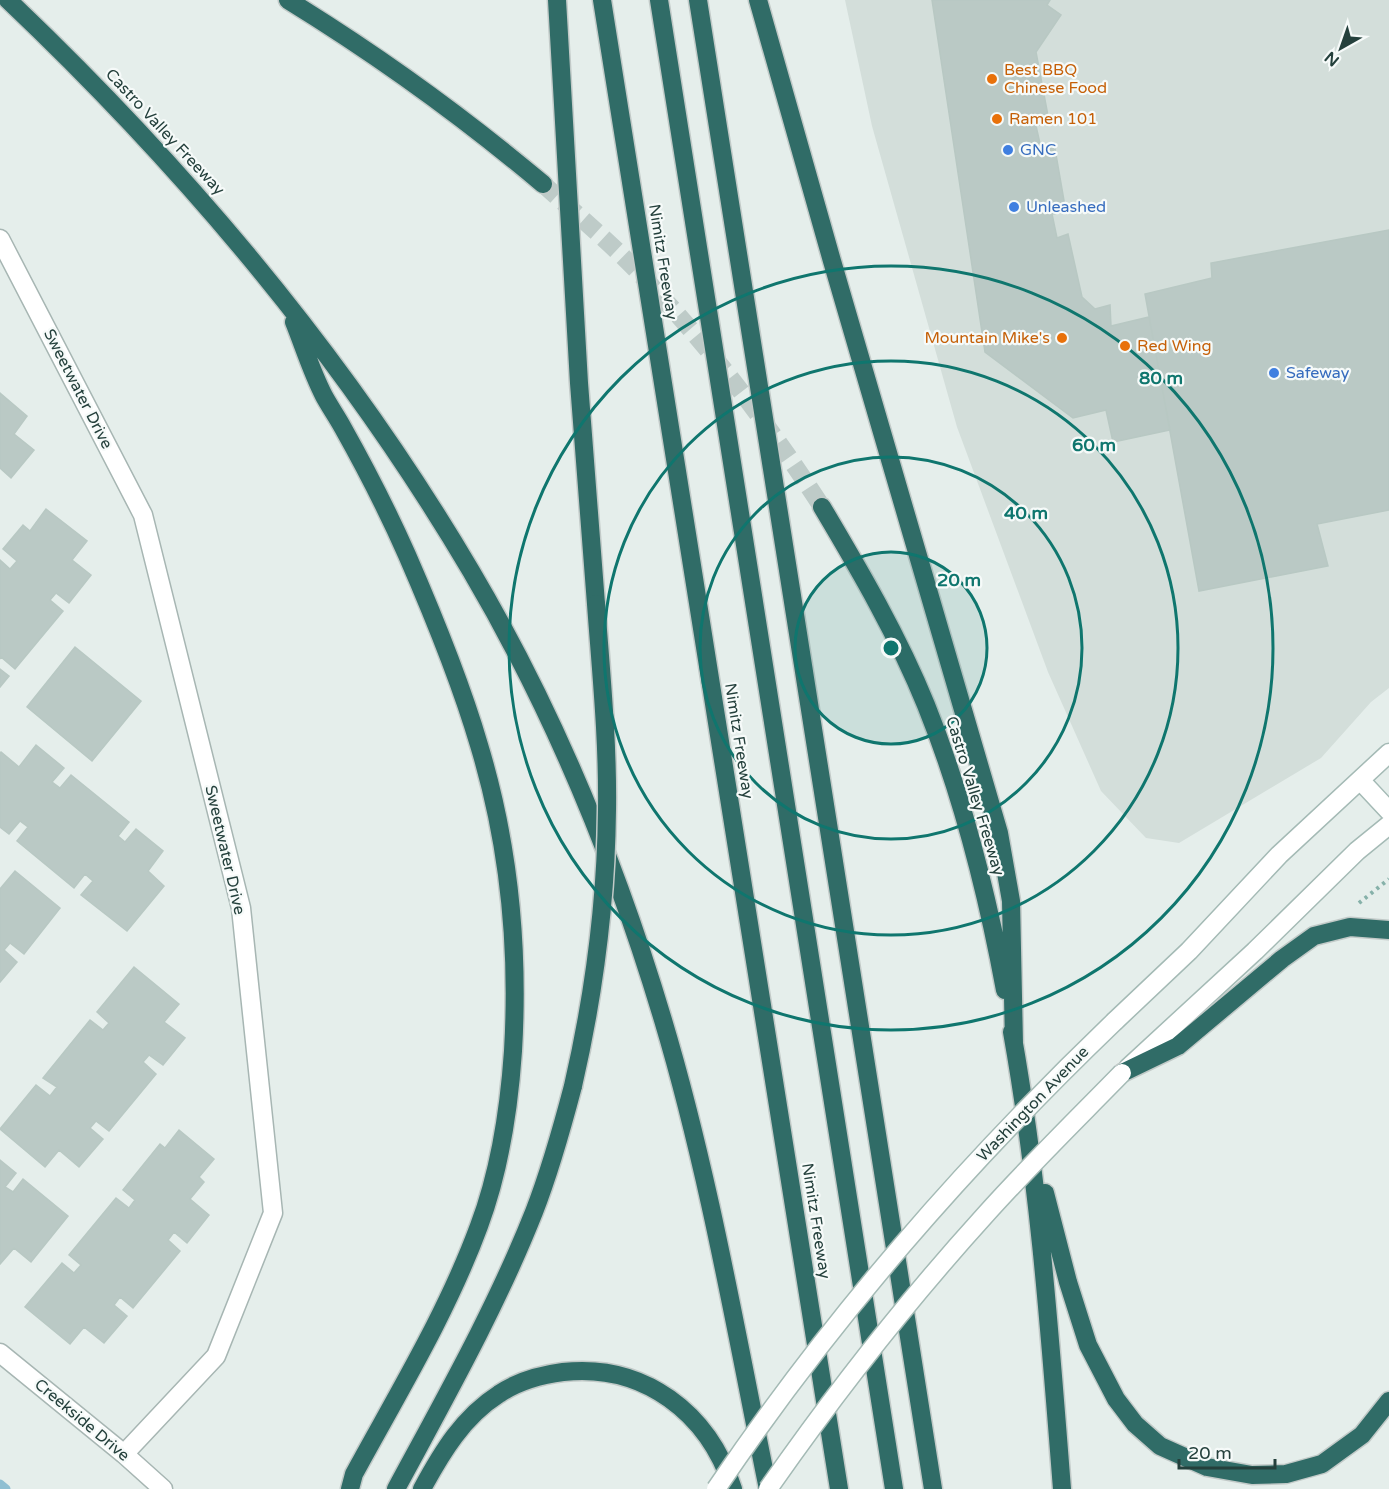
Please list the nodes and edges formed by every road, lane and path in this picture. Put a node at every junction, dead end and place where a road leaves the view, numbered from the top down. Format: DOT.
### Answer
graph roads {
  1 [pos="8,0"];
  2 [pos="288,0"];
  3 [pos="557,0"];
  4 [pos="602,0"];
  5 [pos="659,0"];
  6 [pos="698,0"];
  7 [pos="758,0"];
  8 [pos="543,184"];
  9 [pos="0,239"];
  10 [pos="284,298"];
  11 [pos="822,507"];
  12 [pos="1389,753"];
  13 [pos="1360,780"];
  14 [pos="1389,811"];
  15 [pos="1389,825"];
  16 [pos="1389,879"];
  17 [pos="1356,906"];
  18 [pos="1389,930"];
  19 [pos="1014,1044"];
  20 [pos="1122,1074"];
  21 [pos="1026,1118"];
  22 [pos="0,1353"];
  23 [pos="1389,1401"];
  24 [pos="124,1454"];
  25 [pos="163,1489"];
  26 [pos="350,1489"];
  27 [pos="396,1489"];
  28 [pos="422,1489"];
  29 [pos="716,1489"];
  30 [pos="733,1489"];
  31 [pos="768,1489"];
  32 [pos="838,1489"];
  33 [pos="894,1489"];
  34 [pos="933,1489"];
  35 [pos="1062,1489"];
  1 -- 10 [label="highway, Castro Valley Freeway"];
  2 -- 8 [label="highway"];
  3 -- 27 [label="highway, bridge"];
  4 -- 32 [label="highway, Nimitz Freeway"];
  5 -- 33 [label="highway"];
  6 -- 34 [label="highway"];
  7 -- 19 [label="highway"];
  9 -- 24 [label="main road, Sweetwater Drive"];
  10 -- 26 [label="highway"];
  10 -- 31 [label="highway"];
  11 -- 19 [label="highway, Castro Valley Freeway"];
  12 -- 13 [label="main road, Washington Avenue"];
  13 -- 14 [label="main road"];
  13 -- 29 [label="main road, Washington Avenue, bridge"];
  15 -- 20 [label="main road"];
  16 -- 17 [label="path"];
  18 -- 20 [label="highway"];
  19 -- 21 [label="highway, Castro Valley Freeway"];
  20 -- 31 [label="main road, bridge"];
  21 -- 23 [label="highway"];
  21 -- 35 [label="highway"];
  22 -- 24 [label="main road, Creekside Drive"];
  24 -- 25 [label="main road, Creekside Drive"];
  28 -- 30 [label="highway"];
}
